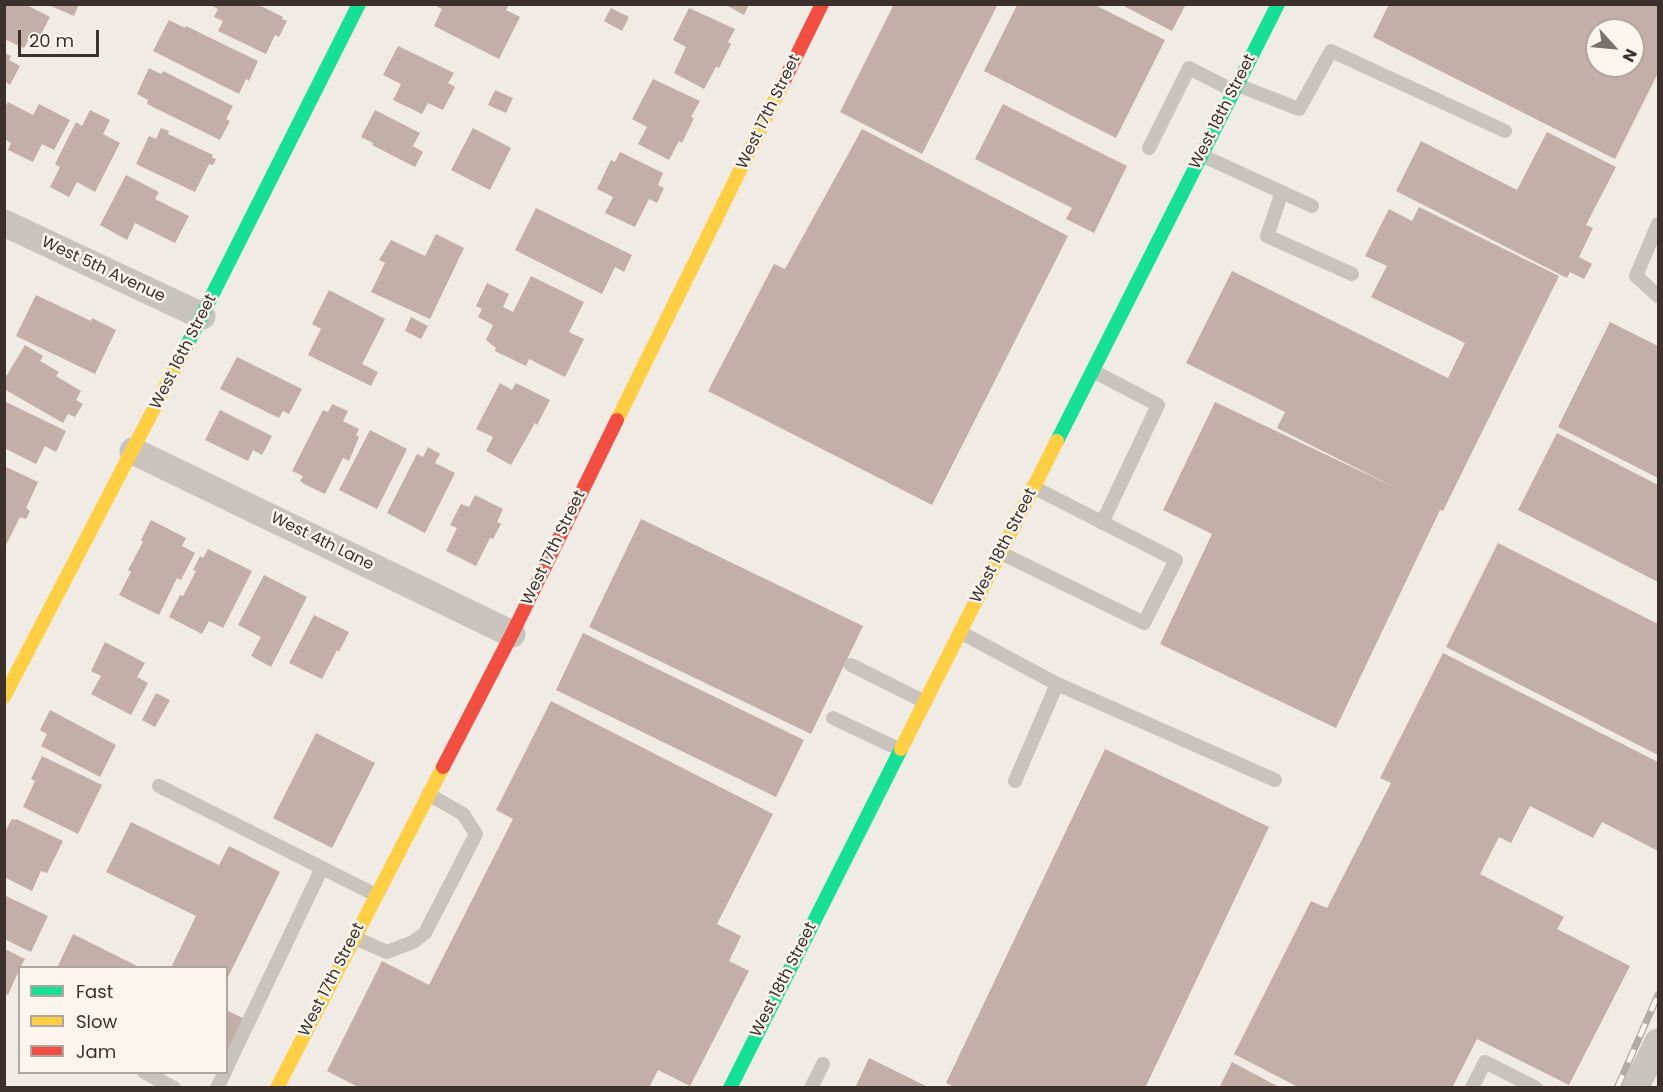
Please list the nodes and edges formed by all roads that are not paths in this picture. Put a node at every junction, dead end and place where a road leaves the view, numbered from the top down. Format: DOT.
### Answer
graph roads {
  1 [pos="359,4"];
  2 [pos="822,4"];
  3 [pos="1278,4"];
  4 [pos="1235,88"];
  5 [pos="1505,131"];
  6 [pos="1149,148"];
  7 [pos="1201,155"];
  8 [pos="1282,192"];
  9 [pos="1312,206"];
  10 [pos="4,223"];
  11 [pos="1659,224"];
  12 [pos="1352,274"];
  13 [pos="1659,296"];
  14 [pos="202,316"];
  15 [pos="1093,371"];
  16 [pos="133,451"];
  17 [pos="1033,487"];
  18 [pos="1102,524"];
  19 [pos="1001,553"];
  20 [pos="960,632"];
  21 [pos="512,634"];
  22 [pos="851,665"];
  23 [pos="1057,684"];
  24 [pos="4,697"];
  25 [pos="925,702"];
  26 [pos="833,718"];
  27 [pos="900,750"];
  28 [pos="1275,780"];
  29 [pos="1015,781"];
  30 [pos="159,786"];
  31 [pos="428,794"];
  32 [pos="322,868"];
  33 [pos="375,895"];
  34 [pos="354,937"];
  35 [pos="1659,1042"];
  36 [pos="823,1064"];
  37 [pos="228,1067"];
  38 [pos="148,1074"];
  39 [pos="225,1074"];
  40 [pos="174,1088"];
  41 [pos="218,1088"];
  42 [pos="277,1088"];
  43 [pos="730,1088"];
  44 [pos="811,1088"];
  45 [pos="1472,1088"];
  46 [pos="1536,1088"];
  47 [pos="1635,1088"];
  1 -- 14 [label="street, West 16th Street"];
  2 -- 21 [label="street, West 17th Street"];
  3 -- 4 [label="street, West 18th Street"];
  4 -- 5 [label="lane"];
  4 -- 6 [label="lane"];
  4 -- 7 [label="street, West 18th Street"];
  7 -- 8 [label="lane"];
  7 -- 15 [label="street, West 18th Street"];
  8 -- 9 [label="lane"];
  8 -- 12 [label="lane"];
  10 -- 14 [label="street, West 5th Avenue"];
  11 -- 13 [label="lane"];
  14 -- 16 [label="street, West 16th Street"];
  15 -- 17 [label="street, West 18th Street"];
  15 -- 18 [label="lane"];
  16 -- 21 [label="street, West 4th Lane"];
  16 -- 24 [label="street, West 16th Street"];
  17 -- 18 [label="lane"];
  17 -- 19 [label="street, West 18th Street"];
  18 -- 19 [label="lane"];
  19 -- 20 [label="street, West 18th Street"];
  20 -- 23 [label="lane"];
  20 -- 25 [label="street, West 18th Street"];
  21 -- 31 [label="street, West 17th Street"];
  22 -- 25 [label="lane"];
  23 -- 28 [label="lane"];
  23 -- 29 [label="lane"];
  25 -- 27 [label="street, West 18th Street"];
  26 -- 27 [label="lane"];
  27 -- 43 [label="street, West 18th Street"];
  30 -- 32 [label="lane"];
  31 -- 33 [label="street, West 17th Street"];
  31 -- 34 [label="lane"];
  32 -- 33 [label="lane"];
  32 -- 37 [label="lane"];
  33 -- 34 [label="street, West 17th Street"];
  34 -- 42 [label="street, West 17th Street"];
  35 -- 47 [label="street"];
  36 -- 44 [label="lane"];
  38 -- 40 [label="lane"];
  39 -- 41 [label="lane"];
  45 -- 46 [label="lane"];
}
